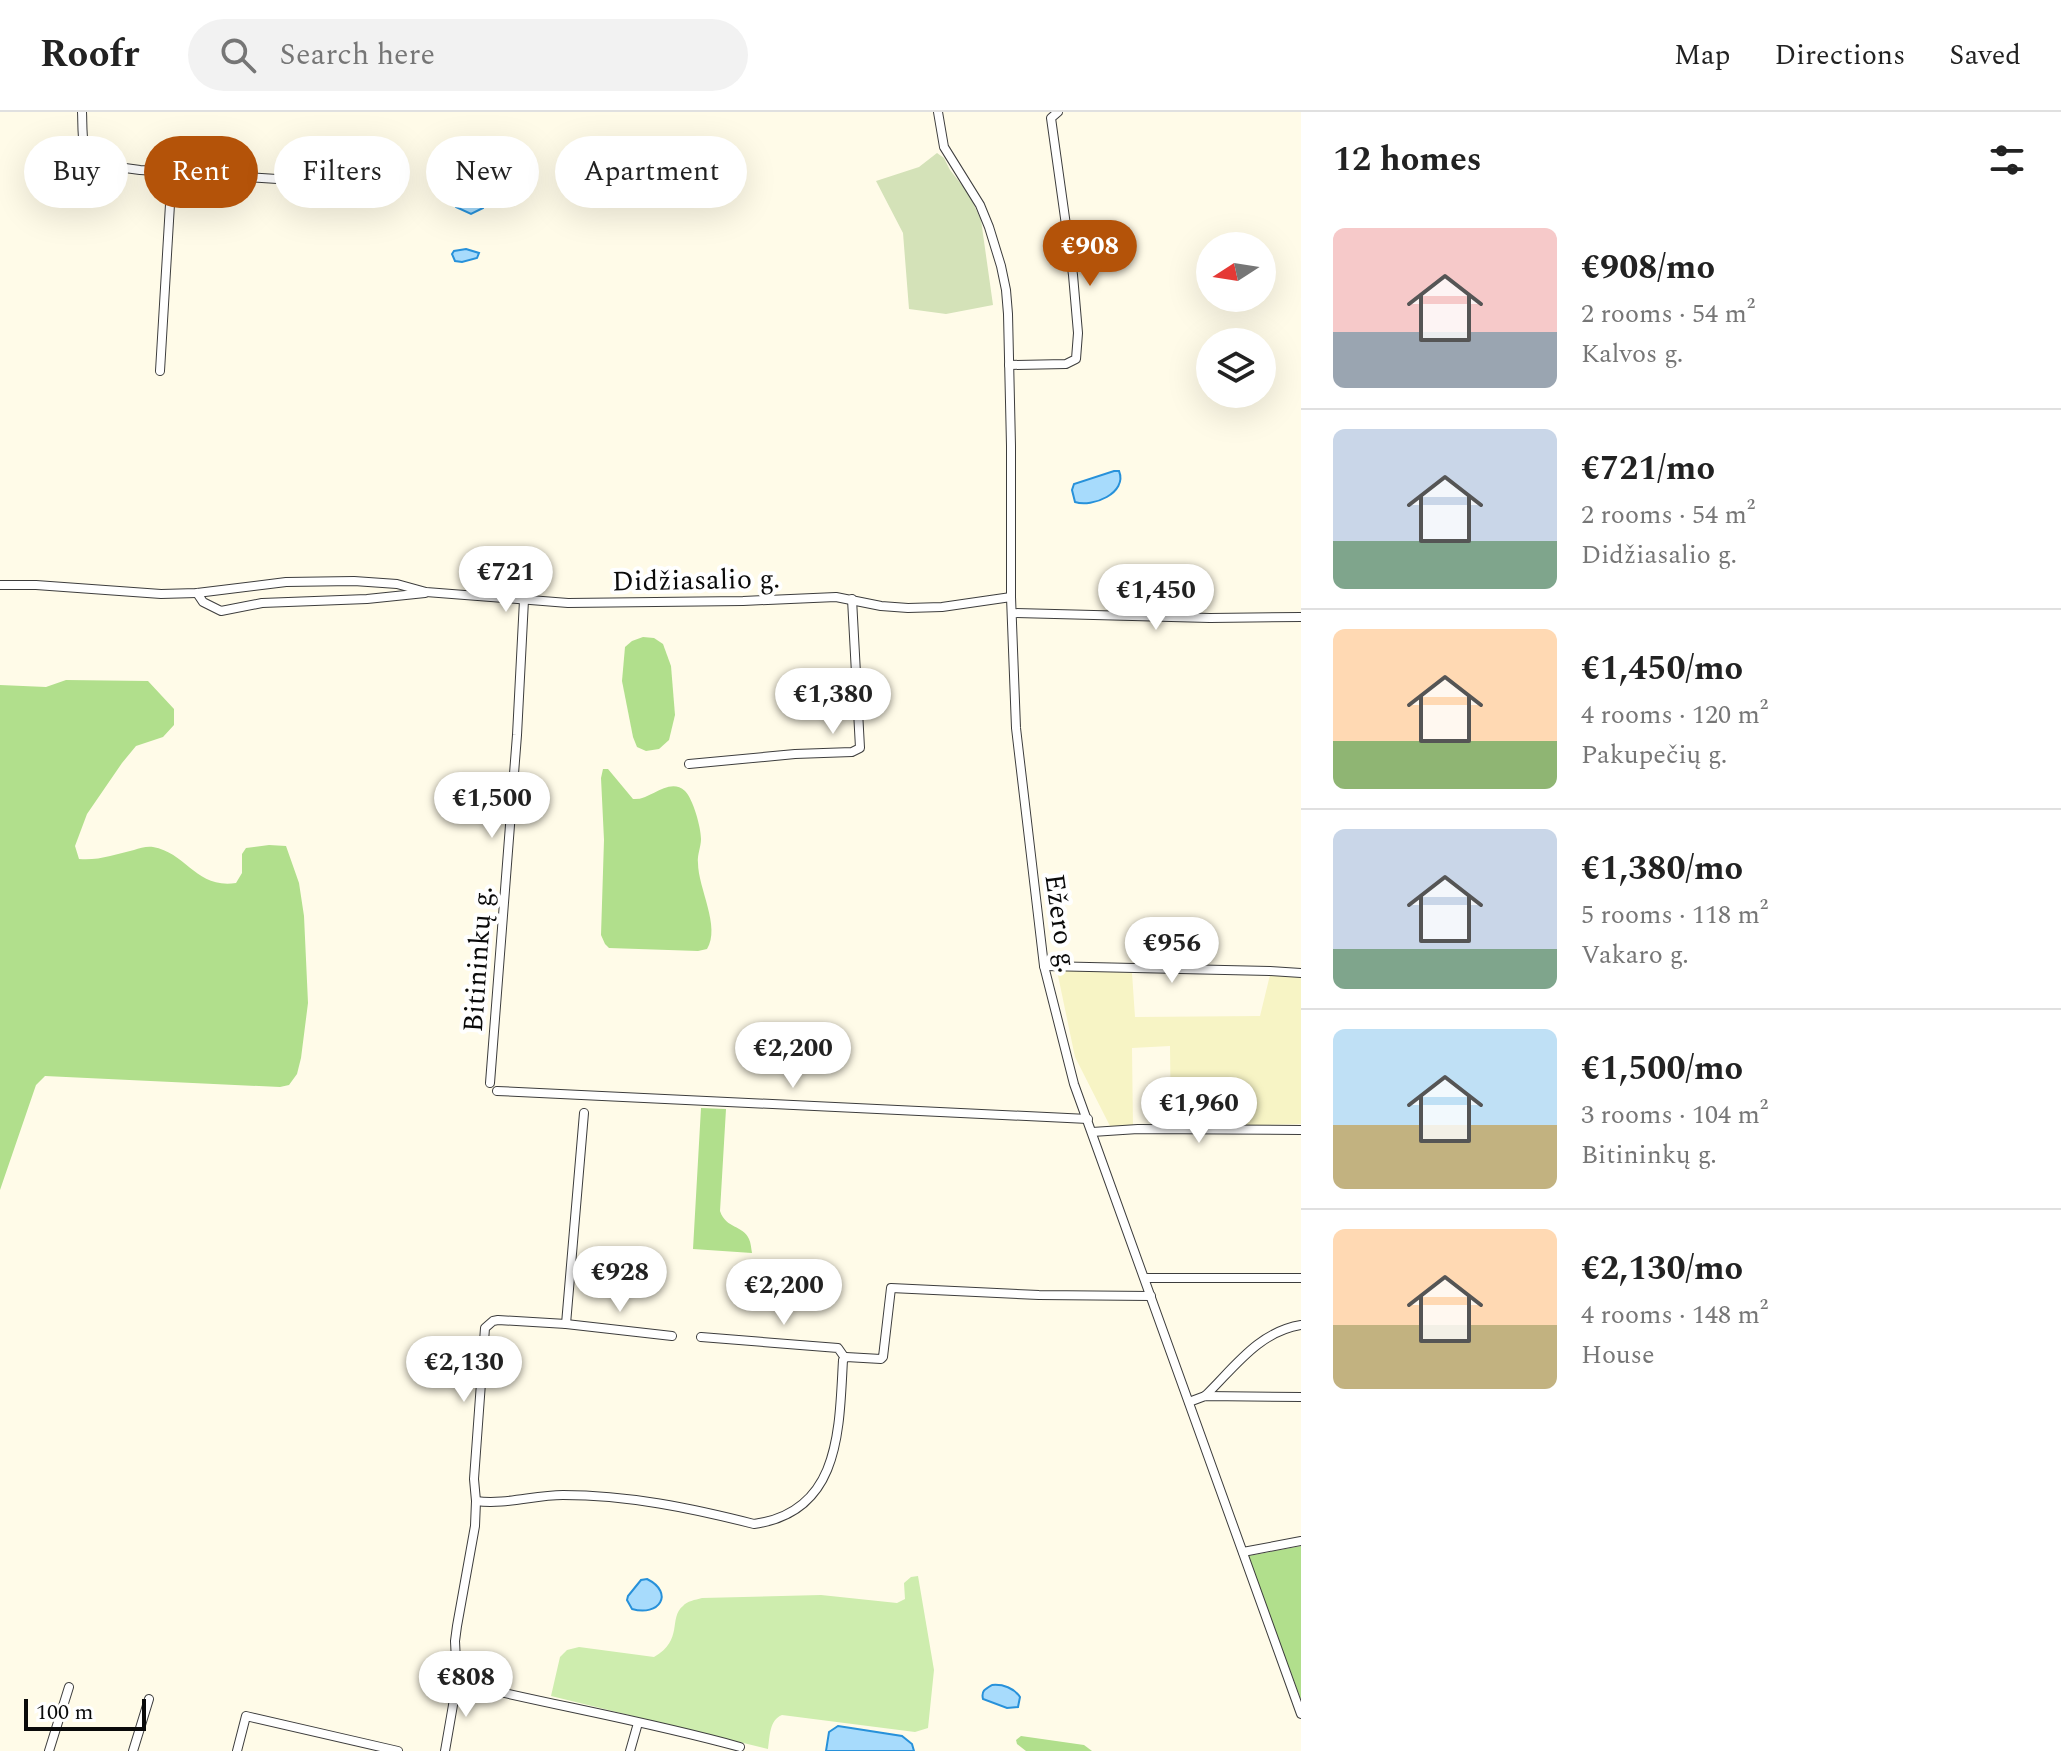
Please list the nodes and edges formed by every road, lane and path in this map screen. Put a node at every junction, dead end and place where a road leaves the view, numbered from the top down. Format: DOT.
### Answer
graph roads {
  1 [pos="82,112"];
  2 [pos="938,112"];
  3 [pos="1058,112"];
  4 [pos="144,169"];
  5 [pos="170,208"];
  6 [pos="1009,365"];
  7 [pos="160,371"];
  8 [pos="0,585"];
  9 [pos="426,592"];
  10 [pos="197,593"];
  11 [pos="1011,597"];
  12 [pos="852,599"];
  13 [pos="524,600"];
  14 [pos="1012,613"];
  15 [pos="1301,617"];
  16 [pos="689,764"];
  17 [pos="1044,966"];
  18 [pos="1301,973"];
  19 [pos="584,1113"];
  20 [pos="1088,1119"];
  21 [pos="1301,1130"];
  22 [pos="1092,1132"];
  23 [pos="1145,1278"];
  24 [pos="1301,1278"];
  25 [pos="1151,1296"];
  26 [pos="566,1324"];
  27 [pos="1301,1325"];
  28 [pos="672,1336"];
  29 [pos="701,1337"];
  30 [pos="845,1358"];
  31 [pos="1205,1396"];
  32 [pos="1301,1397"];
  33 [pos="1189,1402"];
  34 [pos="476,1501"];
  35 [pos="1301,1541"];
  36 [pos="1243,1552"];
  37 [pos="457,1682"];
  38 [pos="69,1687"];
  39 [pos="149,1699"];
  40 [pos="1301,1714"];
  41 [pos="638,1723"];
  42 [pos="740,1747"];
  43 [pos="49,1751"];
  44 [pos="133,1751"];
  45 [pos="237,1751"];
  46 [pos="398,1751"];
  47 [pos="445,1751"];
  48 [pos="630,1751"];
  1 -- 4 [label="street"];
  2 -- 6 [label="street, Ežero g."];
  3 -- 6 [label="street"];
  5 -- 7 [label="street"];
  6 -- 11 [label="street, Ežero g."];
  8 -- 10 [label="street, Didžiasalio g."];
  9 -- 10 [label="street, Didžiasalio g."];
  9 -- 10 [label="street"];
  9 -- 13 [label="street, Didžiasalio g."];
  11 -- 12 [label="street, Didžiasalio g."];
  11 -- 14 [label="street, Ežero g."];
  12 -- 13 [label="street, Didžiasalio g."];
  12 -- 16 [label="street"];
  13 -- 20 [label="street, Bitininkų g."];
  14 -- 15 [label="street"];
  14 -- 17 [label="street, Ežero g."];
  17 -- 18 [label="street"];
  17 -- 20 [label="street, Ežero g."];
  19 -- 26 [label="street"];
  20 -- 22 [label="street, Ežero g."];
  21 -- 22 [label="street"];
  22 -- 23 [label="street, Ežero g."];
  23 -- 24 [label="street"];
  23 -- 25 [label="street, Ežero g."];
  25 -- 30 [label="street"];
  25 -- 33 [label="street, Ežero g."];
  26 -- 28 [label="street"];
  26 -- 34 [label="street"];
  27 -- 31 [label="street"];
  29 -- 30 [label="street"];
  30 -- 34 [label="street"];
  31 -- 32 [label="street"];
  31 -- 33 [label="street"];
  33 -- 36 [label="street, Ežero g."];
  34 -- 37 [label="street"];
  35 -- 36 [label="street"];
  36 -- 40 [label="street, Ežero g."];
  37 -- 41 [label="street"];
  37 -- 47 [label="street"];
  38 -- 43 [label="street"];
  39 -- 44 [label="street"];
  41 -- 42 [label="street"];
  41 -- 48 [label="street"];
  45 -- 46 [label="street"];
}
